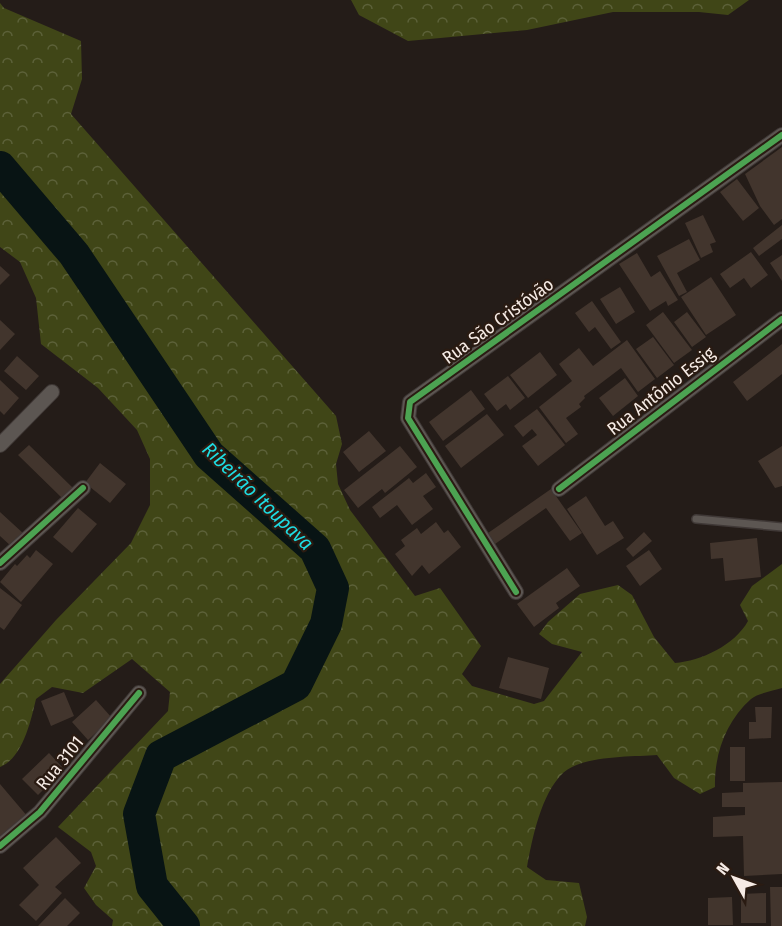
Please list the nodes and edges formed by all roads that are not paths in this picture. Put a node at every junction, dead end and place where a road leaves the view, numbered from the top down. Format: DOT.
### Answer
graph roads {
  1 [pos="782,135"];
  2 [pos="782,319"];
  3 [pos="52,392"];
  4 [pos="0,445"];
  5 [pos="83,488"];
  6 [pos="559,489"];
  7 [pos="696,519"];
  8 [pos="782,527"];
  9 [pos="0,563"];
  10 [pos="516,592"];
  11 [pos="139,693"];
  12 [pos="0,846"];
  1 -- 10 [label="street, Rua São Cristóvão"];
  2 -- 6 [label="street, Rua Antônio Essig"];
  3 -- 4 [label="street"];
  5 -- 9 [label="street"];
  7 -- 8 [label="lane"];
  11 -- 12 [label="street, Rua 3101"];
}
